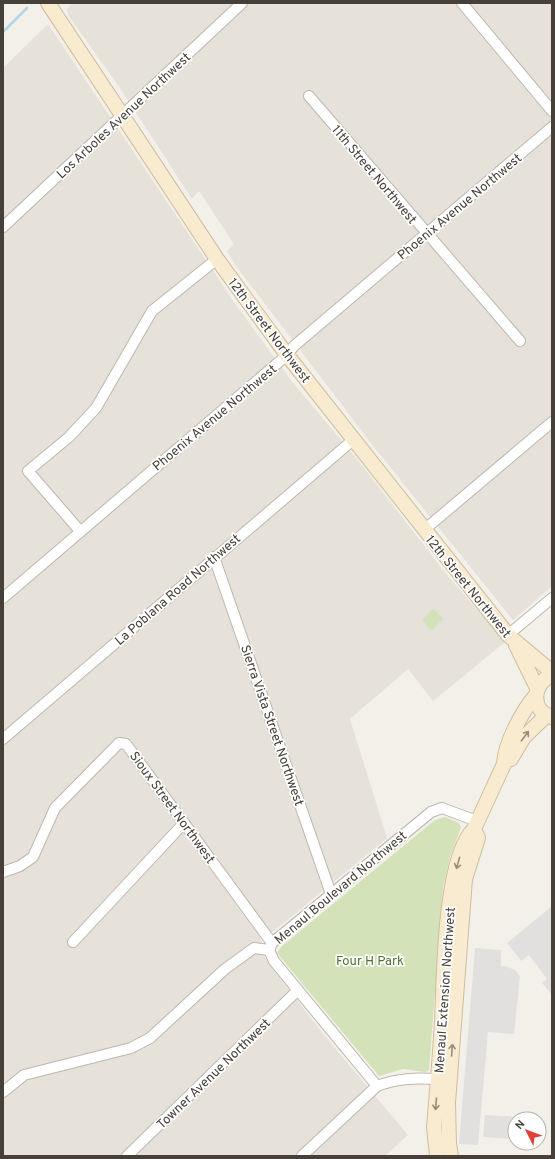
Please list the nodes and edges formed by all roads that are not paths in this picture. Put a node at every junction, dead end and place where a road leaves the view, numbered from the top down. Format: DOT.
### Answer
graph roads {
  1 [pos="48,3"];
  2 [pos="242,3"];
  3 [pos="462,3"];
  4 [pos="309,96"];
  5 [pos="552,111"];
  6 [pos="122,115"];
  7 [pos="552,128"];
  8 [pos="3,227"];
  9 [pos="426,233"];
  10 [pos="217,259"];
  11 [pos="520,341"];
  12 [pos="287,355"];
  13 [pos="552,422"];
  14 [pos="353,440"];
  15 [pos="424,530"];
  16 [pos="80,531"];
  17 [pos="214,557"];
  18 [pos="3,598"];
  19 [pos="552,598"];
  20 [pos="511,638"];
  21 [pos="552,672"];
  22 [pos="552,676"];
  23 [pos="536,691"];
  24 [pos="550,716"];
  25 [pos="3,739"];
  26 [pos="504,764"];
  27 [pos="184,823"];
  28 [pos="476,825"];
  29 [pos="3,872"];
  30 [pos="331,894"];
  31 [pos="73,942"];
  32 [pos="271,947"];
  33 [pos="298,990"];
  34 [pos="438,1079"];
  35 [pos="377,1086"];
  36 [pos="3,1092"];
  37 [pos="127,1156"];
  38 [pos="302,1156"];
  39 [pos="437,1156"];
  40 [pos="451,1156"];
  1 -- 6 [label="main road, 12th Street Northwest"];
  2 -- 6 [label="street, Los Arboles Avenue Northwest"];
  3 -- 5 [label="street"];
  4 -- 9 [label="street, 11th Street Northwest"];
  6 -- 8 [label="street, Los Arboles Avenue Northwest"];
  6 -- 10 [label="main road, 12th Street Northwest"];
  7 -- 9 [label="street, Phoenix Avenue Northwest"];
  9 -- 11 [label="street, 11th Street Northwest"];
  9 -- 12 [label="street, Phoenix Avenue Northwest"];
  10 -- 12 [label="main road, 12th Street Northwest"];
  10 -- 16 [label="street"];
  12 -- 14 [label="main road, 12th Street Northwest"];
  12 -- 16 [label="street, Phoenix Avenue Northwest"];
  13 -- 15 [label="street"];
  14 -- 15 [label="main road, 12th Street Northwest"];
  14 -- 17 [label="street, La Poblana Road Northwest"];
  15 -- 20 [label="main road, 12th Street Northwest"];
  16 -- 18 [label="street, Phoenix Avenue Northwest"];
  17 -- 25 [label="street, La Poblana Road Northwest"];
  17 -- 30 [label="street, Sierra Vista Street Northwest"];
  19 -- 20 [label="street"];
  20 -- 21 [label="main road, 12th Street Northwest"];
  20 -- 23 [label="main road, 12th Street Northwest"];
  22 -- 23 [label="main road"];
  23 -- 24 [label="main road, 12th Street Northwest"];
  23 -- 26 [label="main road"];
  26 -- 24 [label="main road, one-way"];
  26 -- 28 [label="main road"];
  27 -- 29 [label="street, Sioux Street Northwest"];
  27 -- 31 [label="street"];
  27 -- 32 [label="street, Sioux Street Northwest"];
  28 -- 30 [label="street, Menaul Boulevard Northwest"];
  28 -- 34 [label="main road, Menaul Extension Northwest, one-way"];
  40 -- 28 [label="main road, Menaul Extension Northwest, one-way"];
  30 -- 32 [label="street, Menaul Boulevard Northwest"];
  32 -- 33 [label="street, Sioux Street Northwest"];
  32 -- 36 [label="street, Menaul Boulevard Northwest"];
  33 -- 35 [label="street, Sioux Street Northwest"];
  33 -- 37 [label="street, Towner Avenue Northwest"];
  34 -- 35 [label="street"];
  34 -- 39 [label="main road, Menaul Extension Northwest, one-way"];
  35 -- 38 [label="street"];
}
